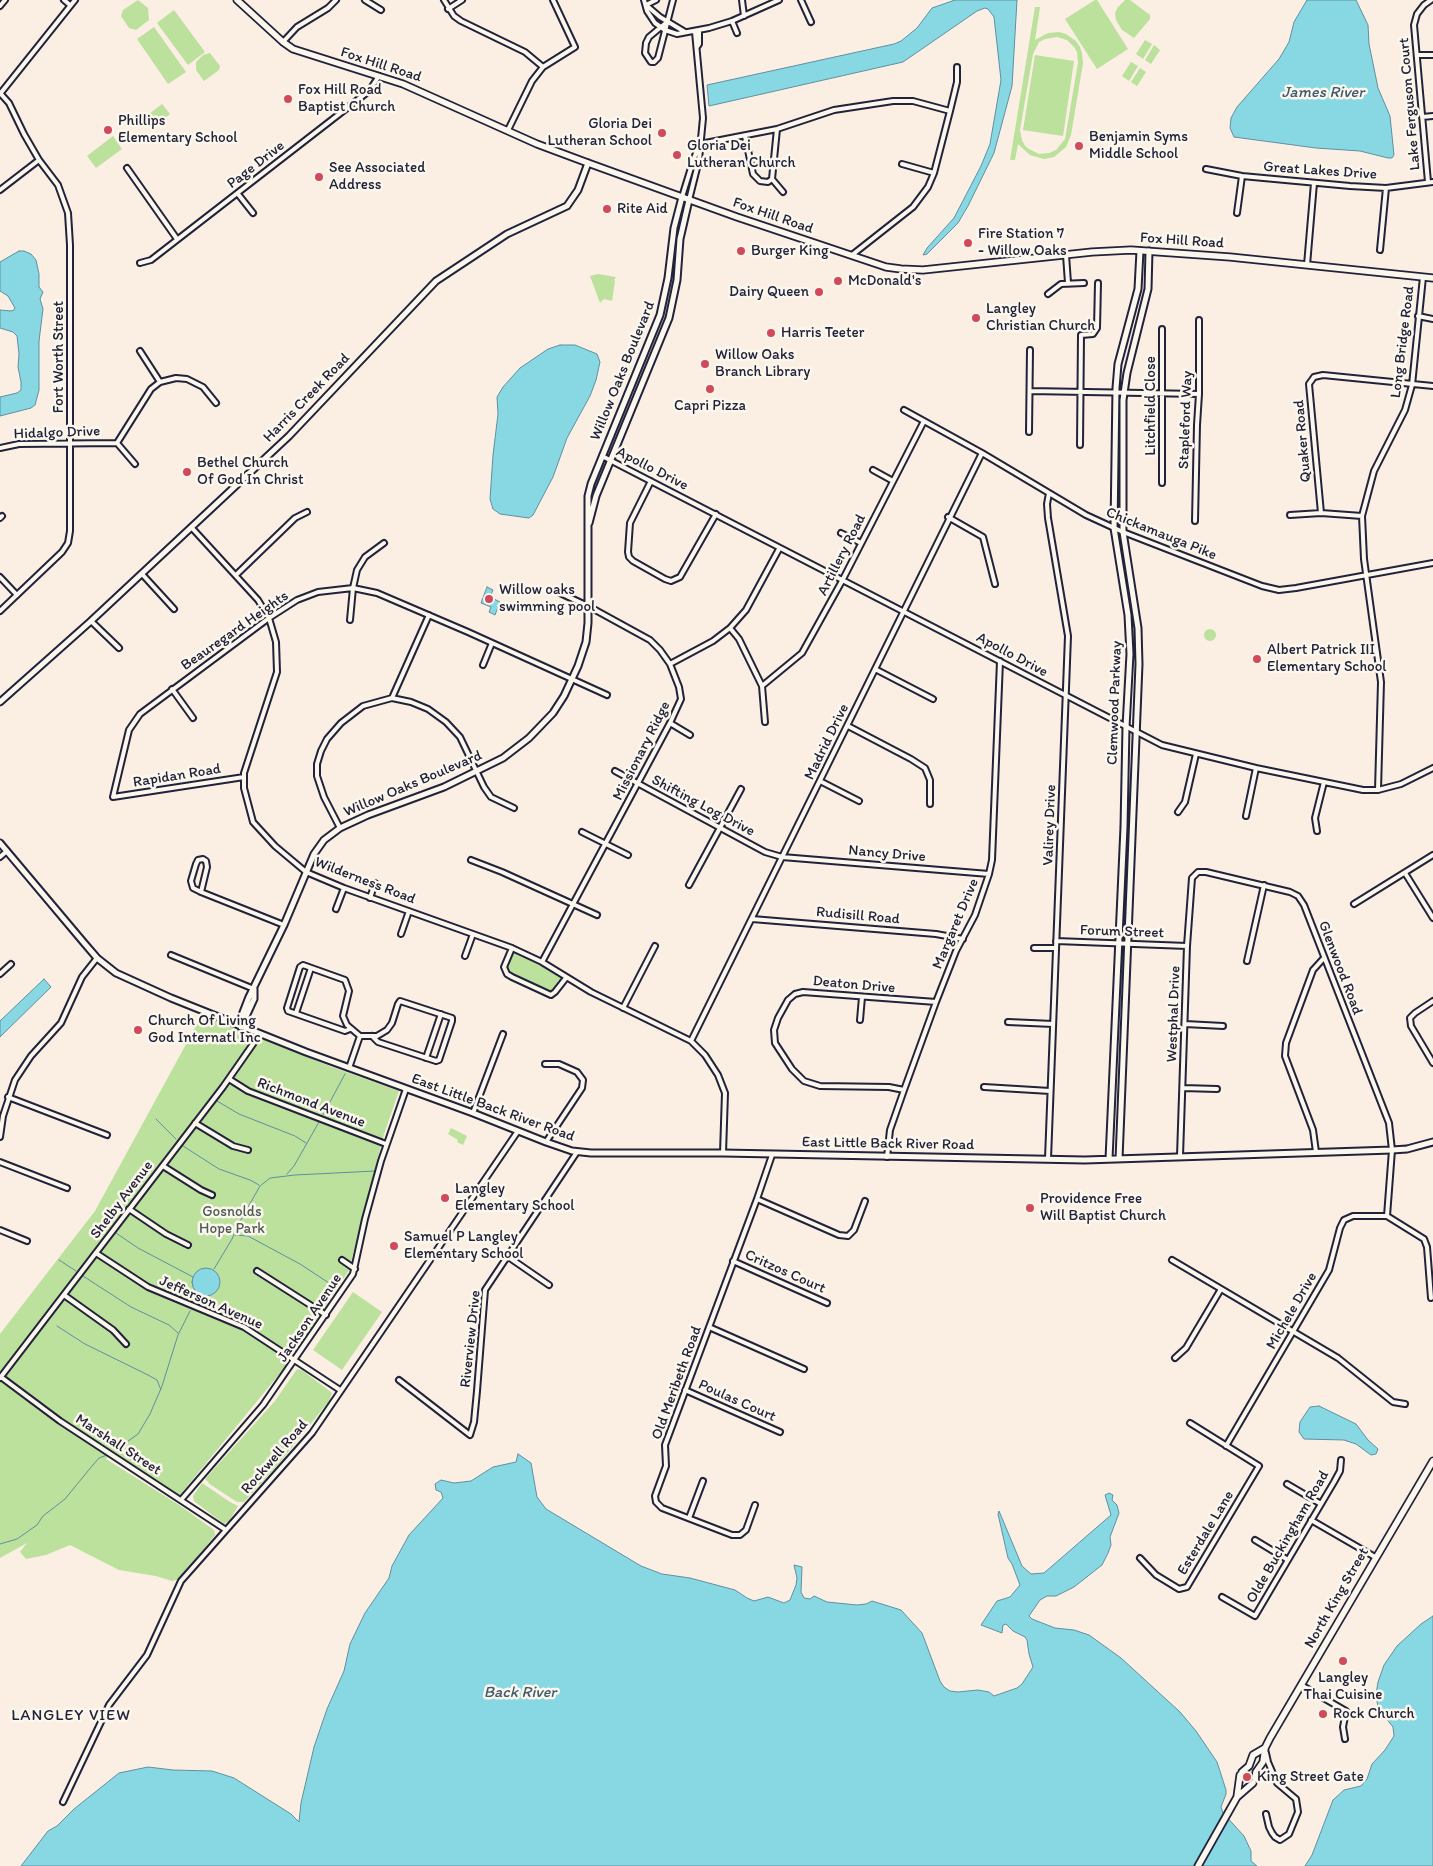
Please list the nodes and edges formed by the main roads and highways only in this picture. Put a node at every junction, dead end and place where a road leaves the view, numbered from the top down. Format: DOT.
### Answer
graph roads {
  1 [pos="237,0"];
  2 [pos="1433,278"];
  3 [pos="1433,1461"];
  4 [pos="1265,1748"];
  5 [pos="1237,1797"];
  6 [pos="1198,1866"];
  1 -- 2 [label="main road, Fox Hill Road"];
  3 -- 4 [label="main road, North King Street"];
  4 -- 5 [label="main road, North King Street"];
  4 -- 5 [label="main road, North King Street"];
  5 -- 6 [label="main road, North King Street"];
}
